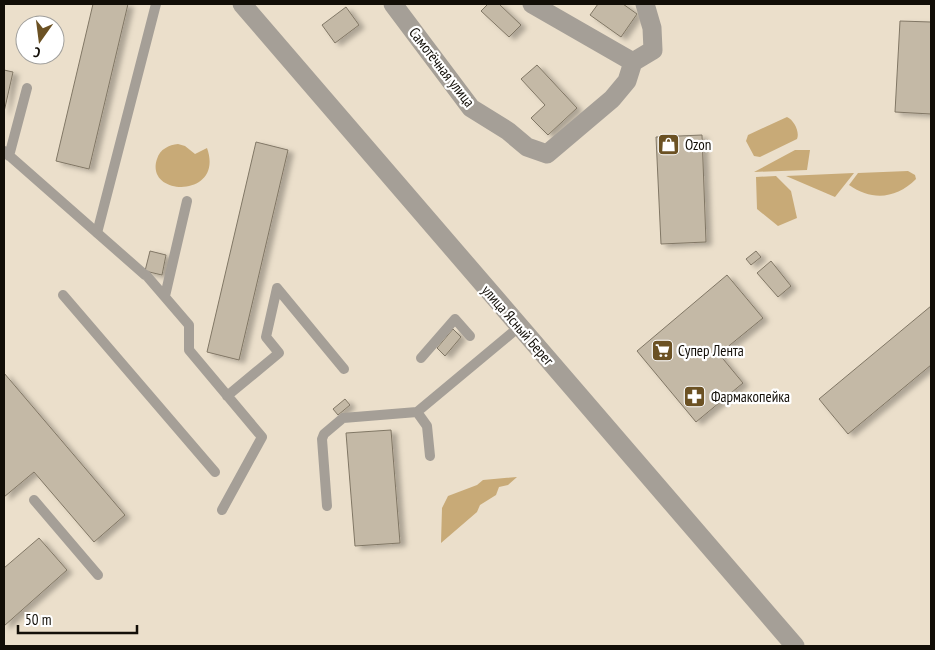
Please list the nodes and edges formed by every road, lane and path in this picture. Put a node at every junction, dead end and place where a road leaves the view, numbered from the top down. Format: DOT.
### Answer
graph roads {
  1 [pos="156,4"];
  2 [pos="242,4"];
  3 [pos="393,4"];
  4 [pos="532,4"];
  5 [pos="645,4"];
  6 [pos="634,62"];
  7 [pos="27,88"];
  8 [pos="7,154"];
  9 [pos="187,201"];
  10 [pos="97,233"];
  11 [pos="63,295"];
  12 [pos="165,296"];
  13 [pos="519,327"];
  14 [pos="470,336"];
  15 [pos="421,358"];
  16 [pos="344,369"];
  17 [pos="228,396"];
  18 [pos="417,412"];
  19 [pos="430,456"];
  20 [pos="215,472"];
  21 [pos="34,500"];
  22 [pos="327,506"];
  23 [pos="222,510"];
  24 [pos="98,575"];
  25 [pos="795,646"];
  1 -- 10 [label="lane"];
  2 -- 13 [label="street, улица Ясный Берег"];
  3 -- 6 [label="street, Самотёчная улица"];
  4 -- 6 [label="street"];
  5 -- 6 [label="street"];
  7 -- 8 [label="lane"];
  8 -- 10 [label="lane"];
  9 -- 12 [label="lane"];
  10 -- 12 [label="lane"];
  11 -- 20 [label="lane"];
  12 -- 17 [label="lane"];
  13 -- 18 [label="lane"];
  13 -- 25 [label="street, улица Ясный Берег"];
  14 -- 15 [label="lane"];
  16 -- 17 [label="lane"];
  17 -- 23 [label="lane"];
  18 -- 19 [label="lane"];
  18 -- 22 [label="lane"];
  21 -- 24 [label="lane"];
}
